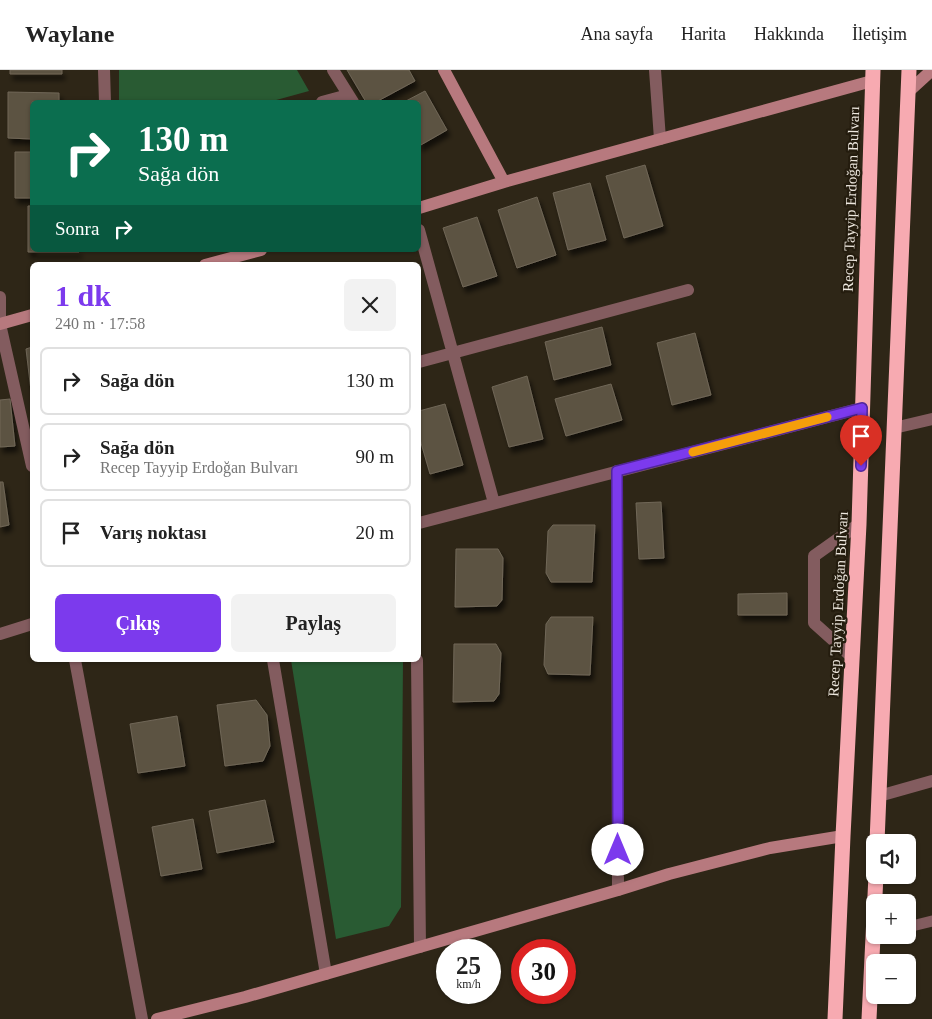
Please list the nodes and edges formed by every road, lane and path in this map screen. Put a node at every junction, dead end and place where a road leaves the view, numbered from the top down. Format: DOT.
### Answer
graph roads {
  1 [pos="104,70"];
  2 [pos="333,70"];
  3 [pos="444,70"];
  4 [pos="655,70"];
  5 [pos="909,70"];
  6 [pos="932,70"];
  7 [pos="872,75"];
  8 [pos="908,92"];
  9 [pos="350,99"];
  10 [pos="105,100"];
  11 [pos="660,139"];
  12 [pos="504,182"];
  13 [pos="421,207"];
  14 [pos="421,237"];
  15 [pos="254,252"];
  16 [pos="216,262"];
  17 [pos="688,290"];
  18 [pos="0,297"];
  19 [pos="30,316"];
  20 [pos="0,324"];
  21 [pos="453,352"];
  22 [pos="421,361"];
  23 [pos="862,408"];
  24 [pos="932,419"];
  25 [pos="894,428"];
  26 [pos="30,457"];
  27 [pos="617,471"];
  28 [pos="494,503"];
  29 [pos="421,522"];
  30 [pos="860,524"];
  31 [pos="30,625"];
  32 [pos="0,634"];
  33 [pos="853,658"];
  34 [pos="75,662"];
  35 [pos="273,662"];
  36 [pos="418,662"];
  37 [pos="932,781"];
  38 [pos="879,796"];
  39 [pos="877,834"];
  40 [pos="843,836"];
  41 [pos="618,890"];
  42 [pos="932,921"];
  43 [pos="916,925"];
  44 [pos="875,944"];
  45 [pos="420,947"];
  46 [pos="326,974"];
  47 [pos="142,1019"];
  48 [pos="157,1019"];
  49 [pos="835,1019"];
  50 [pos="869,1019"];
  1 -- 10 [label="street"];
  2 -- 9 [label="street"];
  3 -- 12 [label="street"];
  4 -- 11 [label="street"];
  5 -- 8 [label="highway"];
  6 -- 8 [label="street"];
  7 -- 11 [label="street"];
  7 -- 23 [label="highway, Recep Tayyip Erdoğan Bulvarı"];
  8 -- 25 [label="highway"];
  11 -- 12 [label="street"];
  12 -- 13 [label="street"];
  14 -- 21 [label="street"];
  15 -- 16 [label="street"];
  17 -- 21 [label="street"];
  18 -- 20 [label="street"];
  19 -- 20 [label="street"];
  20 -- 26 [label="street"];
  21 -- 22 [label="street"];
  21 -- 28 [label="street"];
  23 -- 27 [label="street"];
  23 -- 30 [label="highway, Recep Tayyip Erdoğan Bulvarı"];
  24 -- 25 [label="street"];
  25 -- 38 [label="highway"];
  27 -- 28 [label="street"];
  27 -- 41 [label="street"];
  28 -- 29 [label="street"];
  30 -- 33 [label="highway, Recep Tayyip Erdoğan Bulvarı"];
  30 -- 33 [label="street"];
  31 -- 32 [label="street"];
  33 -- 40 [label="highway, Recep Tayyip Erdoğan Bulvarı"];
  34 -- 47 [label="street"];
  35 -- 46 [label="street"];
  36 -- 45 [label="street"];
  37 -- 38 [label="street"];
  38 -- 39 [label="highway"];
  40 -- 41 [label="street"];
  40 -- 49 [label="highway, Recep Tayyip Erdoğan Bulvarı"];
  41 -- 45 [label="street"];
  42 -- 43 [label="lane"];
  44 -- 50 [label="highway"];
  45 -- 46 [label="street"];
  46 -- 48 [label="street"];
}
